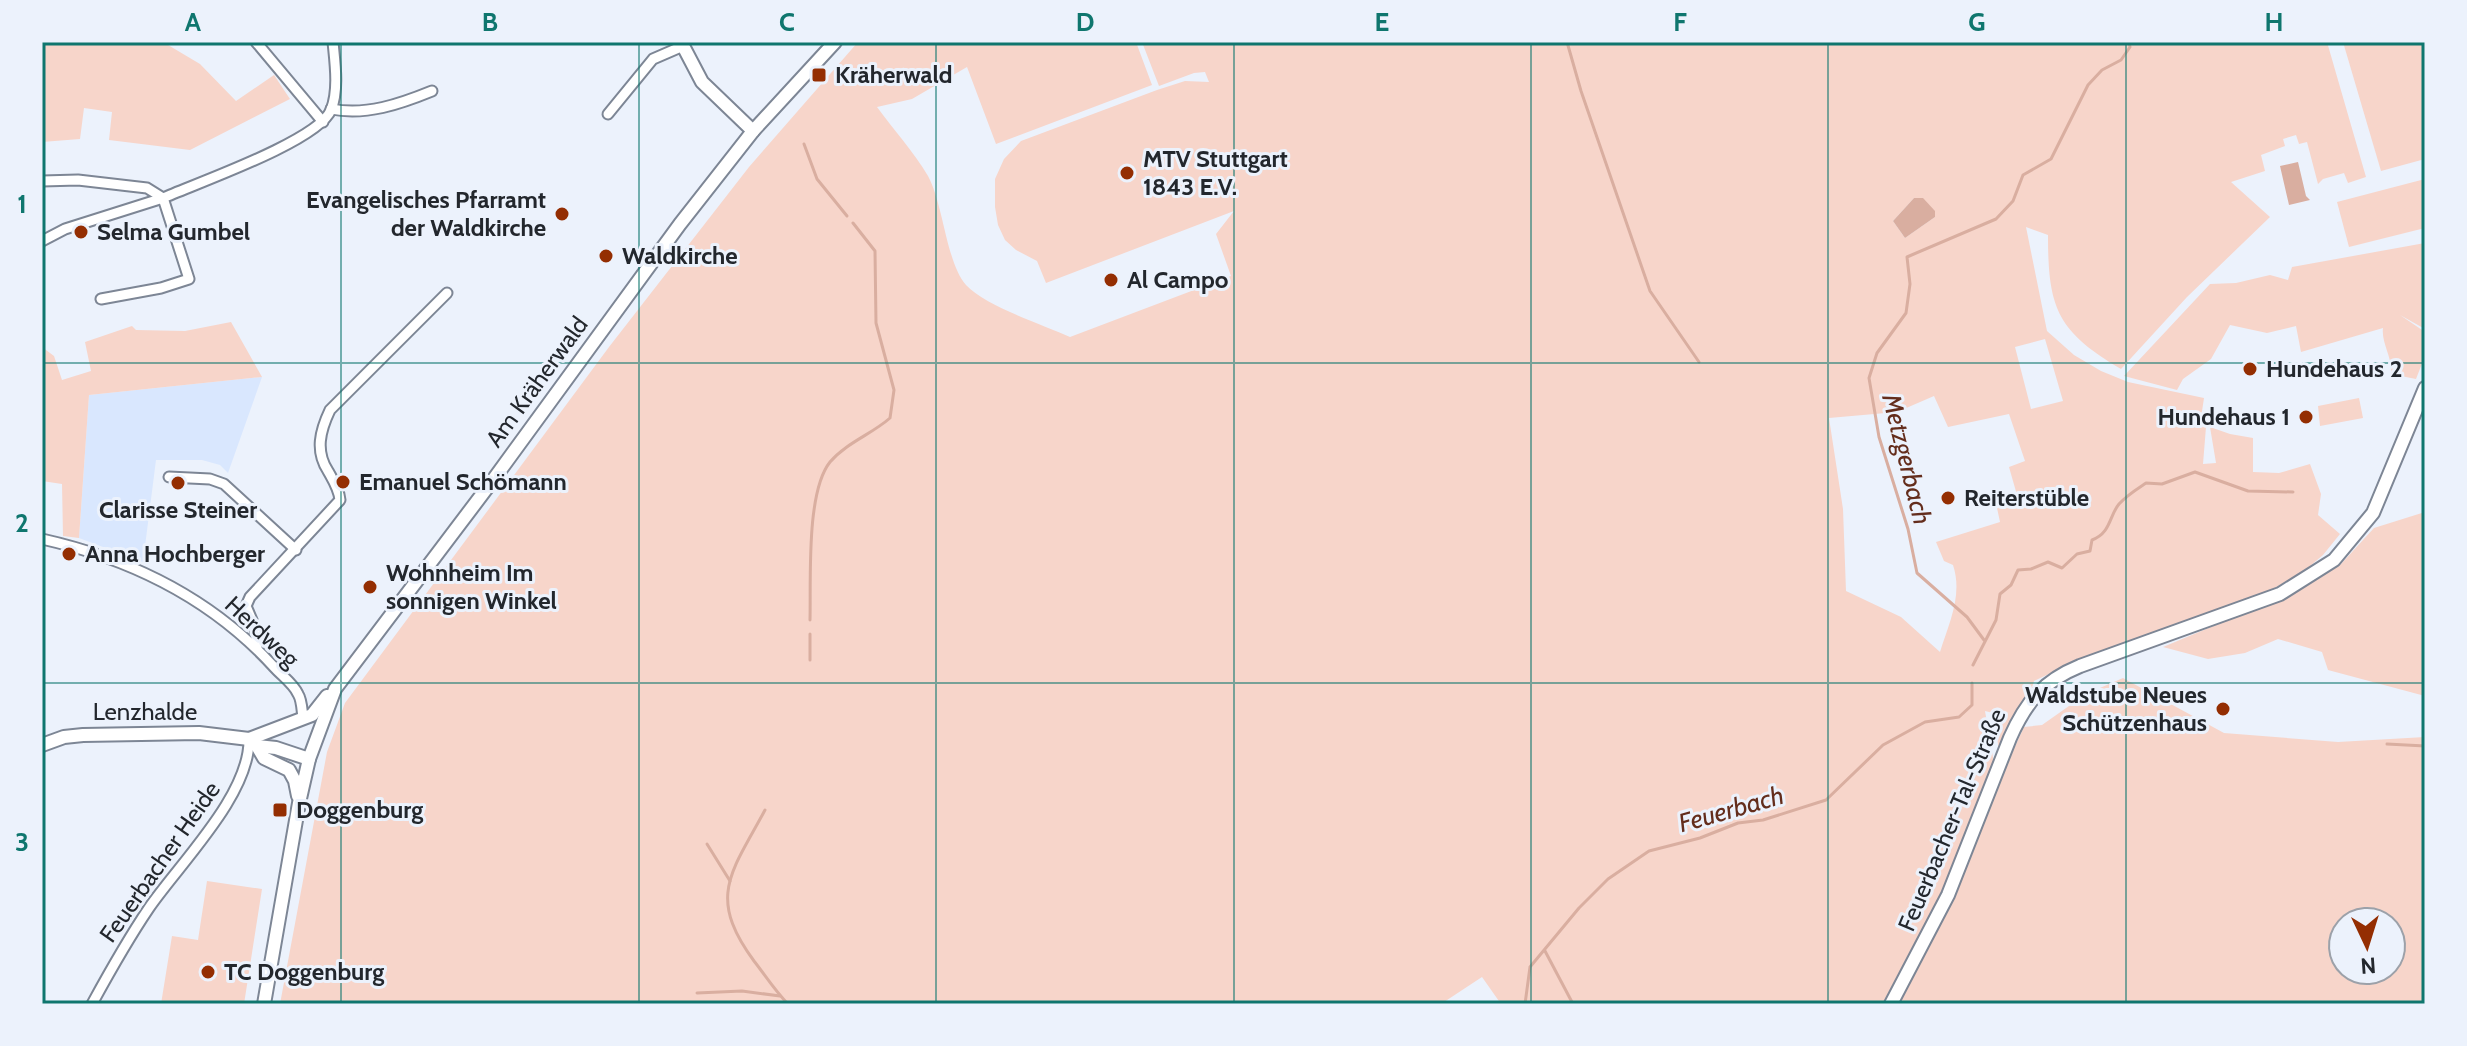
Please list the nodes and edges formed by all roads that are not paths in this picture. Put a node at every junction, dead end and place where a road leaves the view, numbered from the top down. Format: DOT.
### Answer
graph roads {
  1 [pos="256,42"];
  2 [pos="333,42"];
  3 [pos="835,42"];
  4 [pos="682,44"];
  5 [pos="432,91"];
  6 [pos="331,109"];
  7 [pos="608,114"];
  8 [pos="323,122"];
  9 [pos="753,131"];
  10 [pos="42,181"];
  11 [pos="163,198"];
  12 [pos="42,241"];
  13 [pos="447,293"];
  14 [pos="101,299"];
  15 [pos="2425,388"];
  16 [pos="2423,400"];
  17 [pos="169,477"];
  18 [pos="42,539"];
  19 [pos="296,550"];
  20 [pos="257,648"];
  21 [pos="334,691"];
  22 [pos="303,718"];
  23 [pos="318,732"];
  24 [pos="253,743"];
  25 [pos="42,745"];
  26 [pos="309,759"];
  27 [pos="299,803"];
  28 [pos="92,1004"];
  29 [pos="264,1004"];
  30 [pos="1891,1004"];
  1 -- 8 [label="street"];
  2 -- 6 [label="street"];
  3 -- 9 [label="main road, Am Kräherwald"];
  4 -- 7 [label="street"];
  4 -- 9 [label="main road"];
  5 -- 6 [label="street"];
  6 -- 8 [label="street"];
  8 -- 11 [label="street"];
  9 -- 21 [label="main road, Am Kräherwald"];
  10 -- 11 [label="street"];
  11 -- 12 [label="street"];
  11 -- 14 [label="street"];
  13 -- 19 [label="street"];
  15 -- 16 [label="main road, Feuerbacher-Tal-Straße"];
  16 -- 30 [label="main road, Feuerbacher-Tal-Straße"];
  17 -- 19 [label="street"];
  18 -- 20 [label="street, Herdweg"];
  19 -- 20 [label="street"];
  20 -- 22 [label="street, Herdweg"];
  21 -- 22 [label="main road, Lenzhalde"];
  21 -- 23 [label="main road, Am Kräherwald"];
  22 -- 23 [label="main road"];
  22 -- 24 [label="main road, Lenzhalde"];
  23 -- 26 [label="main road, Am Kräherwald"];
  24 -- 25 [label="main road, Lenzhalde"];
  24 -- 26 [label="main road, Lenzhalde"];
  24 -- 27 [label="main road"];
  24 -- 28 [label="street, Feuerbacher Heide"];
  26 -- 27 [label="main road, Am Kräherwald"];
  27 -- 29 [label="main road, Am Kräherwald"];
}
